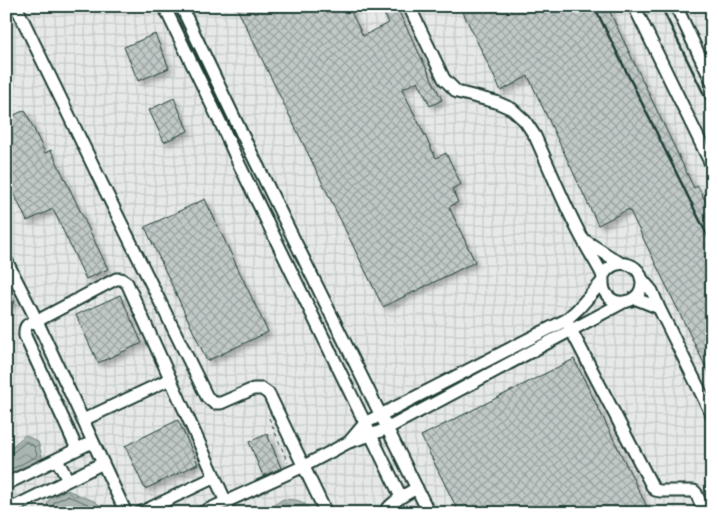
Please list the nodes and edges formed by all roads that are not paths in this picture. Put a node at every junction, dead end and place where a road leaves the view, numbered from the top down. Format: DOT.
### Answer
graph roads {
  1 [pos="16,6"];
  2 [pos="164,6"];
  3 [pos="181,6"];
  4 [pos="409,6"];
  5 [pos="634,6"];
  6 [pos="676,6"];
  7 [pos="195,35"];
  8 [pos="182,42"];
  9 [pos="712,82"];
  10 [pos="255,161"];
  11 [pos="712,166"];
  12 [pos="241,168"];
  13 [pos="582,240"];
  14 [pos="6,260"];
  15 [pos="620,263"];
  16 [pos="641,278"];
  17 [pos="603,279"];
  18 [pos="321,293"];
  19 [pos="305,300"];
  20 [pos="629,300"];
  21 [pos="659,308"];
  22 [pos="37,321"];
  23 [pos="569,325"];
  24 [pos="475,366"];
  25 [pos="170,379"];
  26 [pos="480,379"];
  27 [pos="381,414"];
  28 [pos="712,415"];
  29 [pos="83,420"];
  30 [pos="365,423"];
  31 [pos="388,428"];
  32 [pos="371,436"];
  33 [pos="92,442"];
  34 [pos="349,442"];
  35 [pos="77,449"];
  36 [pos="57,460"];
  37 [pos="103,463"];
  38 [pos="304,466"];
  39 [pos="215,477"];
  40 [pos="68,480"];
  41 [pos="6,484"];
  42 [pos="417,488"];
  43 [pos="401,497"];
  44 [pos="226,502"];
  45 [pos="7,512"];
  46 [pos="126,513"];
  47 [pos="140,513"];
  48 [pos="201,513"];
  49 [pos="326,513"];
  50 [pos="384,513"];
  51 [pos="429,513"];
  52 [pos="705,513"];
  1 -- 38 [label="lane"];
  2 -- 8 [label="lane"];
  3 -- 7 [label="lane"];
  4 -- 13 [label="lane"];
  5 -- 11 [label="lane"];
  6 -- 9 [label="lane"];
  7 -- 8 [label="lane"];
  7 -- 10 [label="lane"];
  8 -- 12 [label="lane"];
  10 -- 12 [label="lane"];
  10 -- 18 [label="lane"];
  12 -- 19 [label="lane"];
  13 -- 15 [label="lane"];
  13 -- 17 [label="lane"];
  14 -- 22 [label="lane"];
  15 -- 16 [label="lane"];
  15 -- 17 [label="lane"];
  16 -- 20 [label="lane"];
  16 -- 21 [label="lane"];
  17 -- 20 [label="lane"];
  17 -- 23 [label="lane"];
  18 -- 19 [label="lane"];
  18 -- 27 [label="lane"];
  19 -- 30 [label="lane"];
  20 -- 21 [label="lane"];
  20 -- 23 [label="lane"];
  21 -- 28 [label="lane"];
  22 -- 25 [label="lane"];
  22 -- 29 [label="lane"];
  22 -- 35 [label="lane"];
  23 -- 24 [label="lane"];
  23 -- 26 [label="lane"];
  23 -- 52 [label="lane"];
  24 -- 26 [label="lane"];
  24 -- 27 [label="lane"];
  25 -- 29 [label="lane"];
  25 -- 39 [label="lane"];
  26 -- 31 [label="lane"];
  27 -- 30 [label="lane"];
  27 -- 31 [label="lane"];
  29 -- 33 [label="lane"];
  30 -- 32 [label="lane"];
  30 -- 34 [label="lane"];
  31 -- 32 [label="lane"];
  31 -- 42 [label="lane"];
  32 -- 34 [label="lane"];
  32 -- 43 [label="lane"];
  33 -- 35 [label="lane"];
  33 -- 37 [label="lane"];
  34 -- 38 [label="lane"];
  35 -- 36 [label="lane"];
  36 -- 40 [label="lane"];
  36 -- 41 [label="lane"];
  37 -- 40 [label="lane"];
  37 -- 46 [label="lane"];
  38 -- 44 [label="lane"];
  38 -- 49 [label="lane"];
  39 -- 44 [label="lane"];
  39 -- 47 [label="lane"];
  40 -- 45 [label="lane"];
  42 -- 43 [label="lane"];
  42 -- 51 [label="lane"];
  43 -- 50 [label="lane"];
  44 -- 48 [label="lane"];
}
